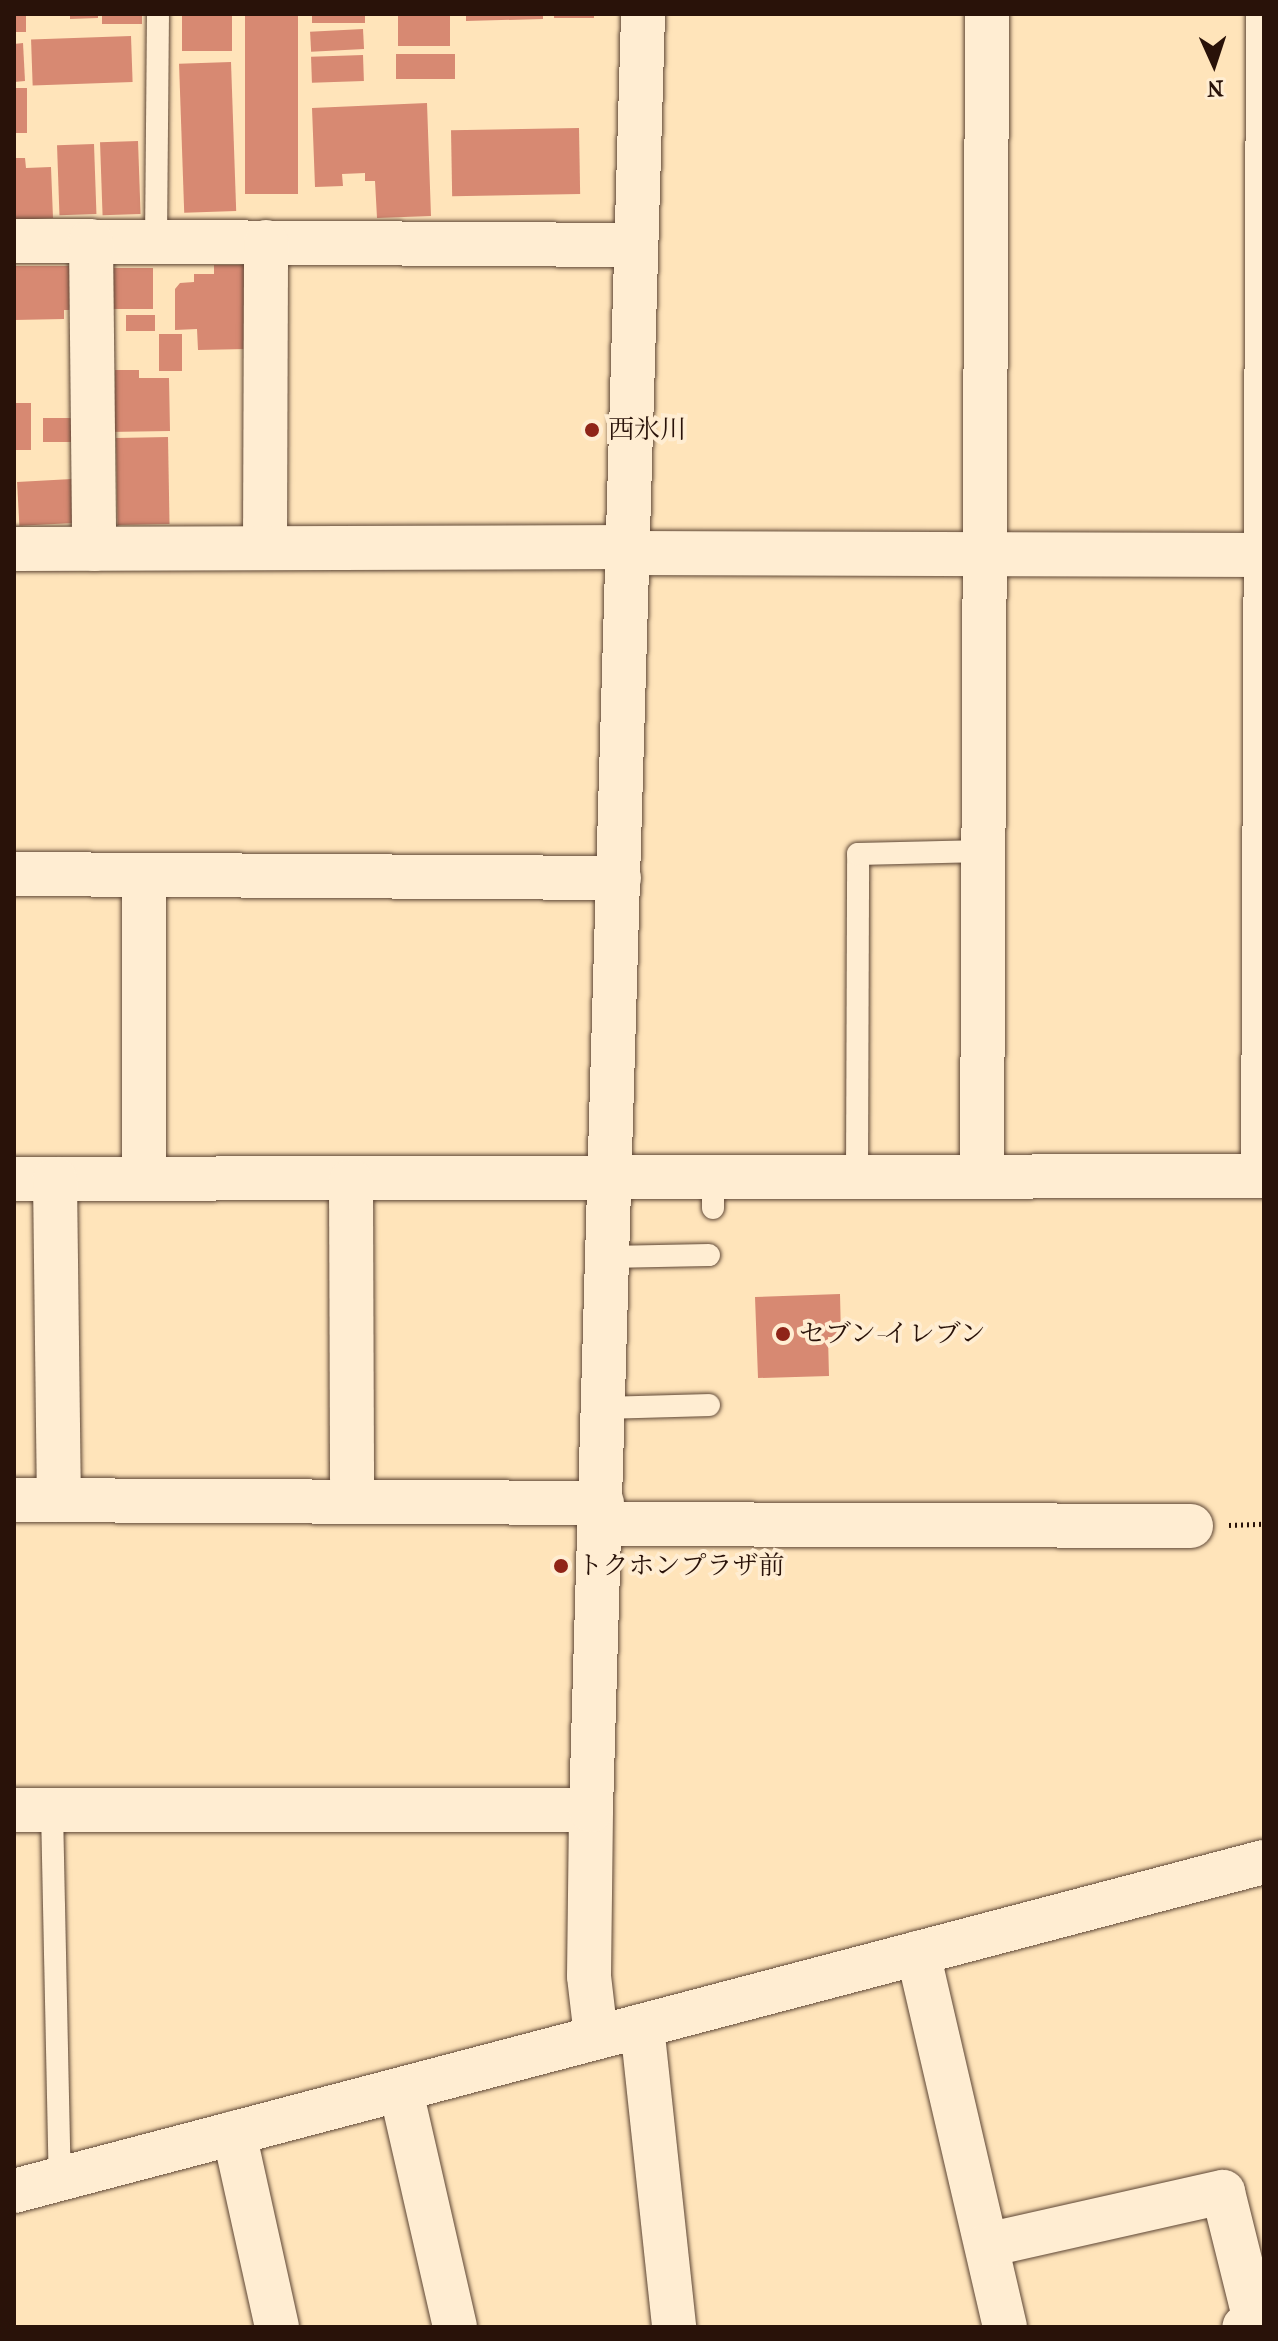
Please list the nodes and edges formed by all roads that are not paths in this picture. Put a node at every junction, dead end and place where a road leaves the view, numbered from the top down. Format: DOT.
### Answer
graph roads {
  1 [pos="158,14"];
  2 [pos="643,14"];
  3 [pos="987,14"];
  4 [pos="1257,14"];
  5 [pos="14,241"];
  6 [pos="91,241"];
  7 [pos="156,241"];
  8 [pos="266,242"];
  9 [pos="636,245"];
  10 [pos="265,548"];
  11 [pos="14,549"];
  12 [pos="94,549"];
  13 [pos="630,550"];
  14 [pos="982,553"];
  15 [pos="1259,555"];
  16 [pos="984,851"];
  17 [pos="14,874"];
  18 [pos="144,875"];
  19 [pos="619,878"];
  20 [pos="1258,1176"];
  21 [pos="857,1177"];
  22 [pos="982,1177"];
  23 [pos="144,1178"];
  24 [pos="35,1179"];
  25 [pos="610,1180"];
  26 [pos="351,1181"];
  27 [pos="709,1255"];
  28 [pos="608,1257"];
  29 [pos="709,1405"];
  30 [pos="604,1408"];
  31 [pos="14,1500"];
  32 [pos="59,1500"];
  33 [pos="352,1501"];
  34 [pos="601,1514"];
  35 [pos="1191,1526"];
  36 [pos="33,1810"];
  37 [pos="591,1810"];
  38 [pos="1264,1862"];
  39 [pos="918,1953"];
  40 [pos="642,2026"];
  41 [pos="596,2036"];
  42 [pos="401,2091"];
  43 [pos="234,2133"];
  44 [pos="60,2179"];
  45 [pos="14,2191"];
  46 [pos="987,2245"];
  47 [pos="277,2327"];
  48 [pos="455,2327"];
  49 [pos="674,2327"];
  50 [pos="1005,2327"];
  51 [pos="1244,2327"];
  1 -- 7 [label="lane"];
  2 -- 9 [label="street"];
  3 -- 14 [label="street"];
  4 -- 15 [label="lane"];
  5 -- 6 [label="street"];
  6 -- 7 [label="street"];
  6 -- 12 [label="street"];
  7 -- 8 [label="street"];
  8 -- 9 [label="street"];
  8 -- 10 [label="street"];
  9 -- 13 [label="street"];
  10 -- 12 [label="street"];
  10 -- 13 [label="street"];
  11 -- 12 [label="street"];
  13 -- 14 [label="street"];
  13 -- 19 [label="street"];
  14 -- 15 [label="street"];
  14 -- 16 [label="street"];
  15 -- 20 [label="lane"];
  16 -- 21 [label="lane"];
  16 -- 22 [label="street"];
  17 -- 18 [label="street"];
  18 -- 19 [label="street"];
  18 -- 23 [label="street"];
  19 -- 25 [label="street"];
  20 -- 22 [label="street"];
  21 -- 22 [label="street"];
  21 -- 25 [label="street"];
  23 -- 24 [label="street"];
  23 -- 26 [label="street"];
  24 -- 32 [label="street"];
  25 -- 26 [label="street"];
  25 -- 28 [label="street"];
  26 -- 33 [label="street"];
  27 -- 28 [label="lane"];
  28 -- 30 [label="street"];
  29 -- 30 [label="lane"];
  30 -- 34 [label="street"];
  31 -- 32 [label="street"];
  32 -- 33 [label="street"];
  33 -- 34 [label="street"];
  34 -- 35 [label="street"];
  34 -- 37 [label="street"];
  36 -- 37 [label="street"];
  36 -- 44 [label="lane"];
  37 -- 41 [label="street"];
  38 -- 39 [label="street"];
  39 -- 40 [label="street"];
  39 -- 46 [label="street"];
  40 -- 41 [label="street"];
  40 -- 49 [label="street"];
  41 -- 42 [label="street"];
  42 -- 43 [label="street"];
  42 -- 48 [label="street"];
  43 -- 44 [label="street"];
  43 -- 47 [label="street"];
  44 -- 45 [label="street"];
  46 -- 50 [label="street"];
  46 -- 51 [label="street"];
}
